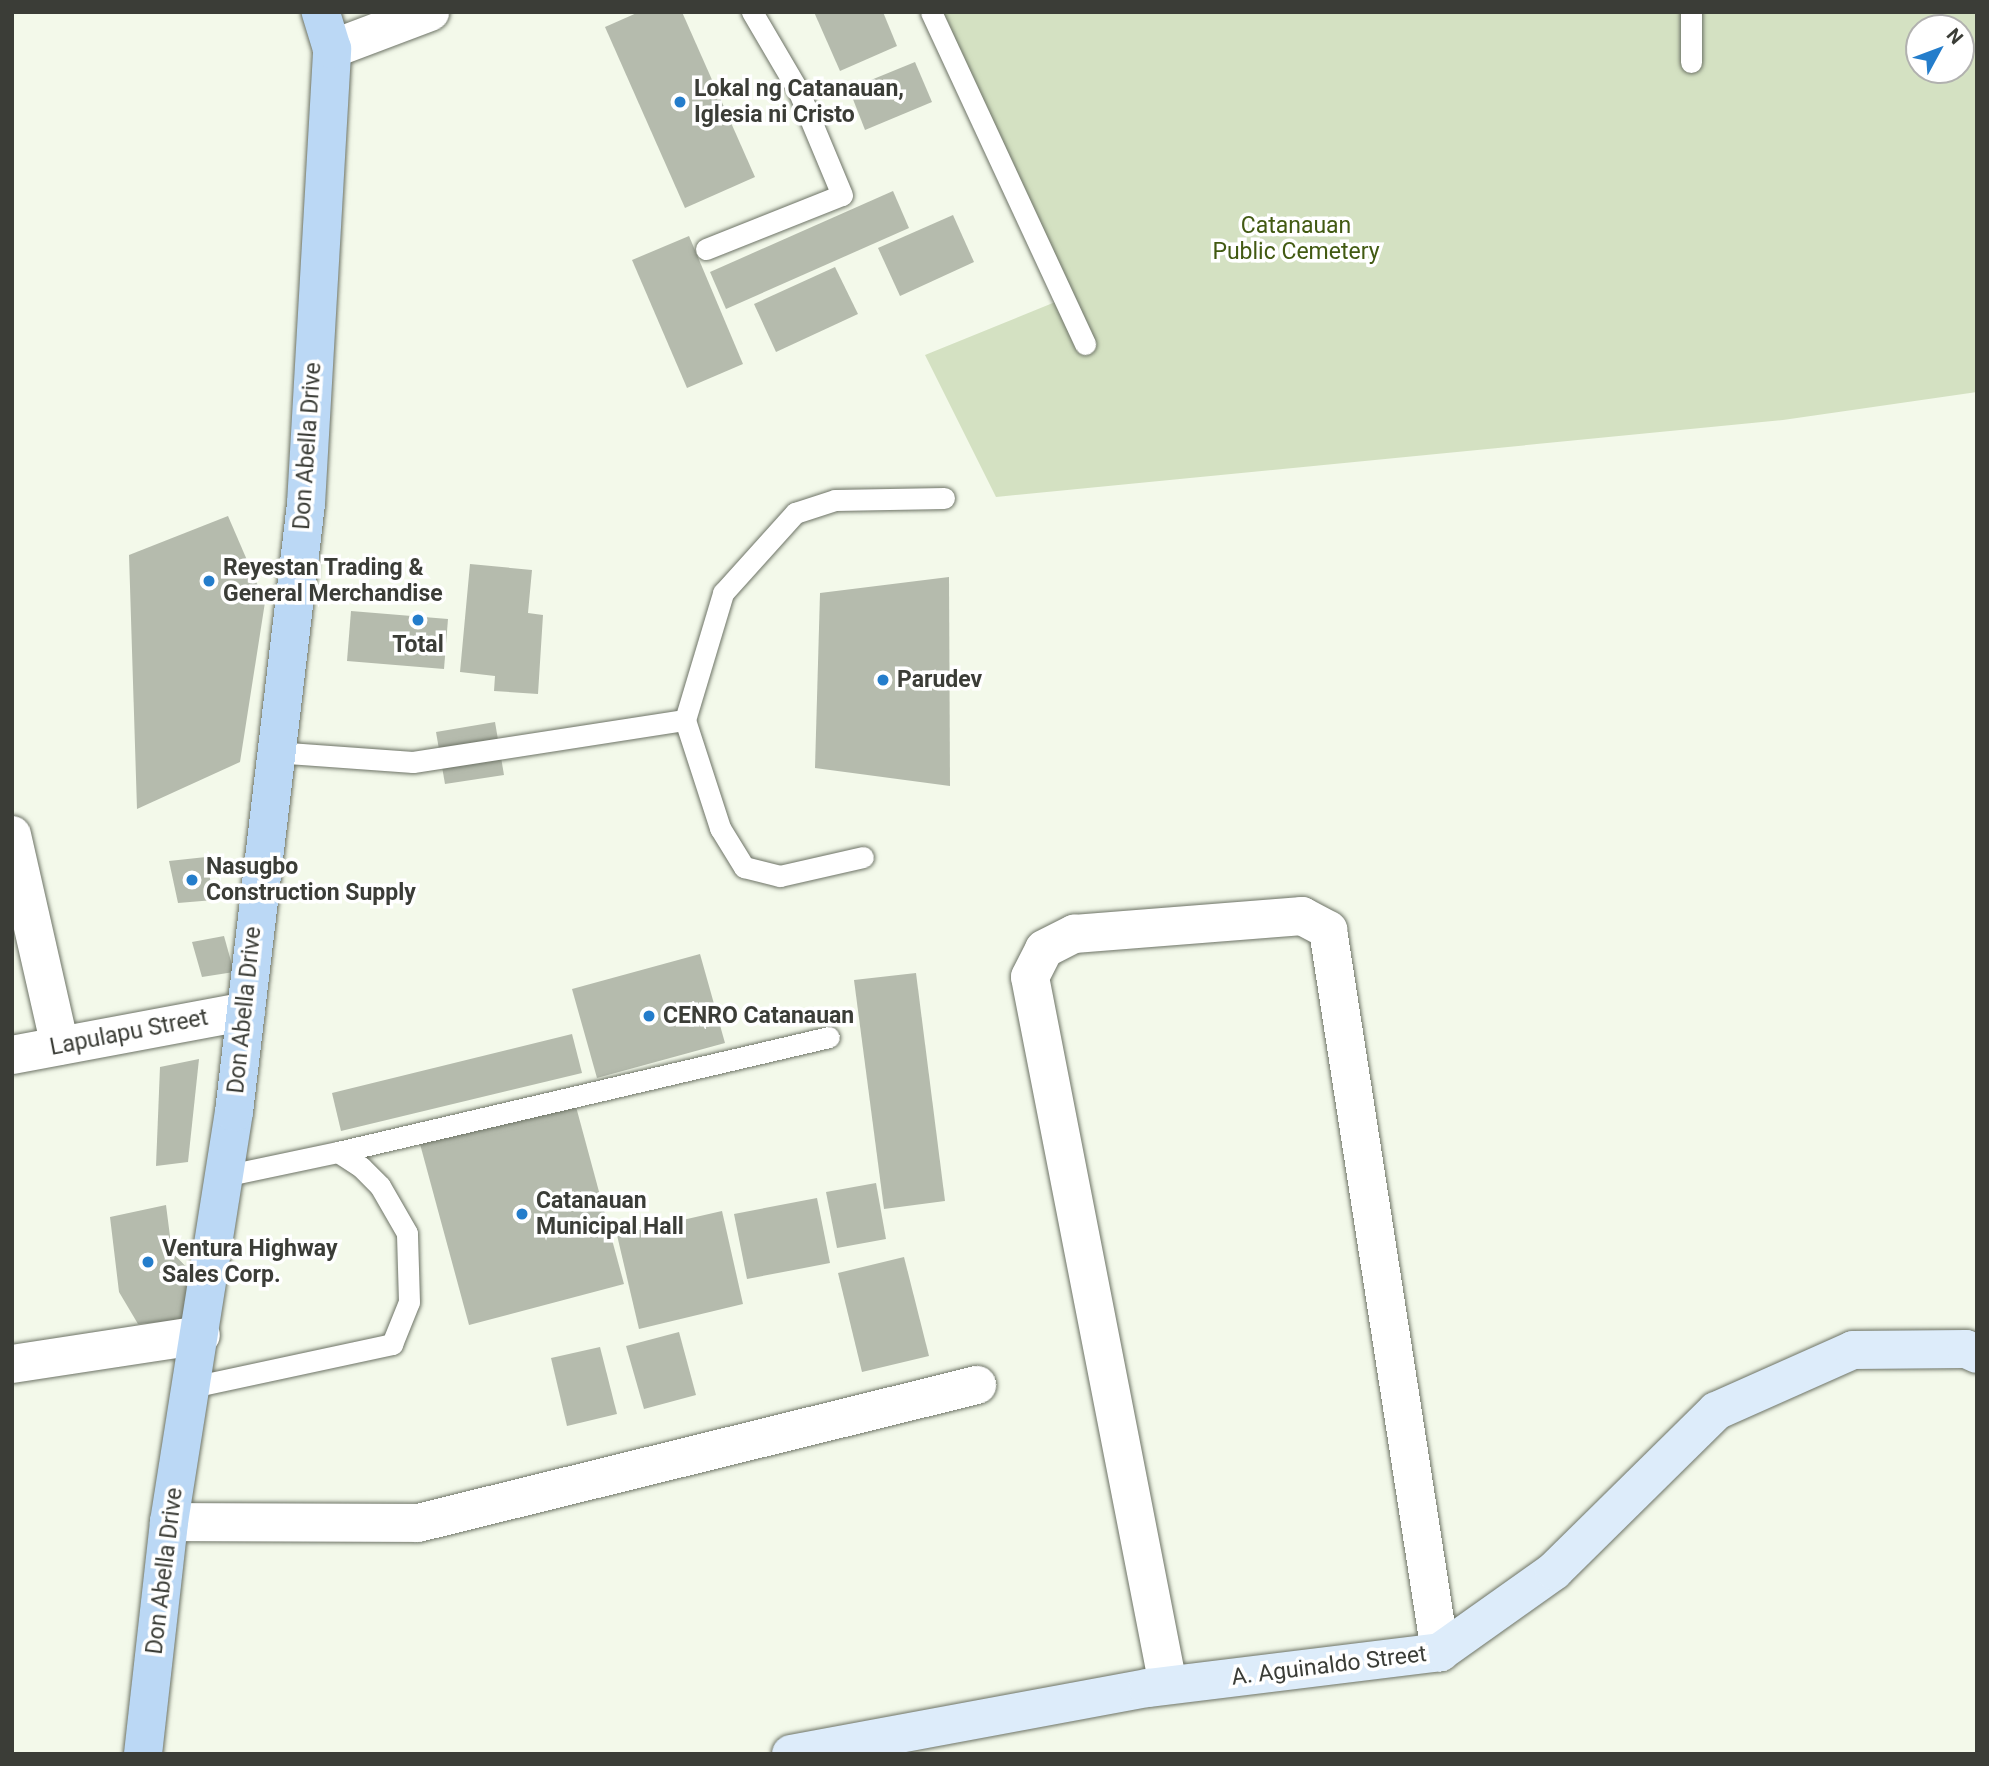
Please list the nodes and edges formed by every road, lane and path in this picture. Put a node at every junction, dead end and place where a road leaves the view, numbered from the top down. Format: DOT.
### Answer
graph roads {
  1 [pos="321,12"];
  2 [pos="430,12"];
  3 [pos="752,12"];
  4 [pos="932,12"];
  5 [pos="1691,12"];
  6 [pos="332,49"];
  7 [pos="1691,62"];
  8 [pos="706,249"];
  9 [pos="1085,344"];
  10 [pos="944,498"];
  11 [pos="685,720"];
  12 [pos="274,752"];
  13 [pos="12,835"];
  14 [pos="863,858"];
  15 [pos="246,1011"];
  16 [pos="829,1037"];
  17 [pos="60,1046"];
  18 [pos="12,1055"];
  19 [pos="338,1152"];
  20 [pos="224,1176"];
  21 [pos="201,1335"];
  22 [pos="1977,1354"];
  23 [pos="12,1364"];
  24 [pos="977,1385"];
  25 [pos="192,1387"];
  26 [pos="169,1522"];
  27 [pos="1440,1652"];
  28 [pos="1168,1685"];
  29 [pos="143,1754"];
  30 [pos="791,1754"];
  1 -- 6 [label="main road, Don Abella Drive"];
  2 -- 6 [label="street"];
  3 -- 8 [label="lane"];
  4 -- 9 [label="lane"];
  5 -- 7 [label="lane"];
  6 -- 12 [label="main road, Don Abella Drive"];
  10 -- 11 [label="lane"];
  11 -- 12 [label="lane"];
  11 -- 14 [label="lane"];
  12 -- 15 [label="main road, Don Abella Drive"];
  13 -- 17 [label="street"];
  15 -- 17 [label="street, Lapulapu Street"];
  15 -- 20 [label="main road, Don Abella Drive"];
  16 -- 19 [label="lane"];
  17 -- 18 [label="street, Lapulapu Street"];
  19 -- 20 [label="lane"];
  19 -- 25 [label="lane"];
  20 -- 21 [label="main road, Don Abella Drive"];
  21 -- 23 [label="street"];
  21 -- 25 [label="main road, Don Abella Drive"];
  22 -- 27 [label="main road, A. Aguinaldo Street"];
  24 -- 26 [label="street"];
  25 -- 26 [label="main road, Don Abella Drive"];
  26 -- 29 [label="main road, Don Abella Drive"];
  27 -- 28 [label="main road, A. Aguinaldo Street"];
  27 -- 28 [label="street"];
  28 -- 30 [label="main road, A. Aguinaldo Street"];
}
